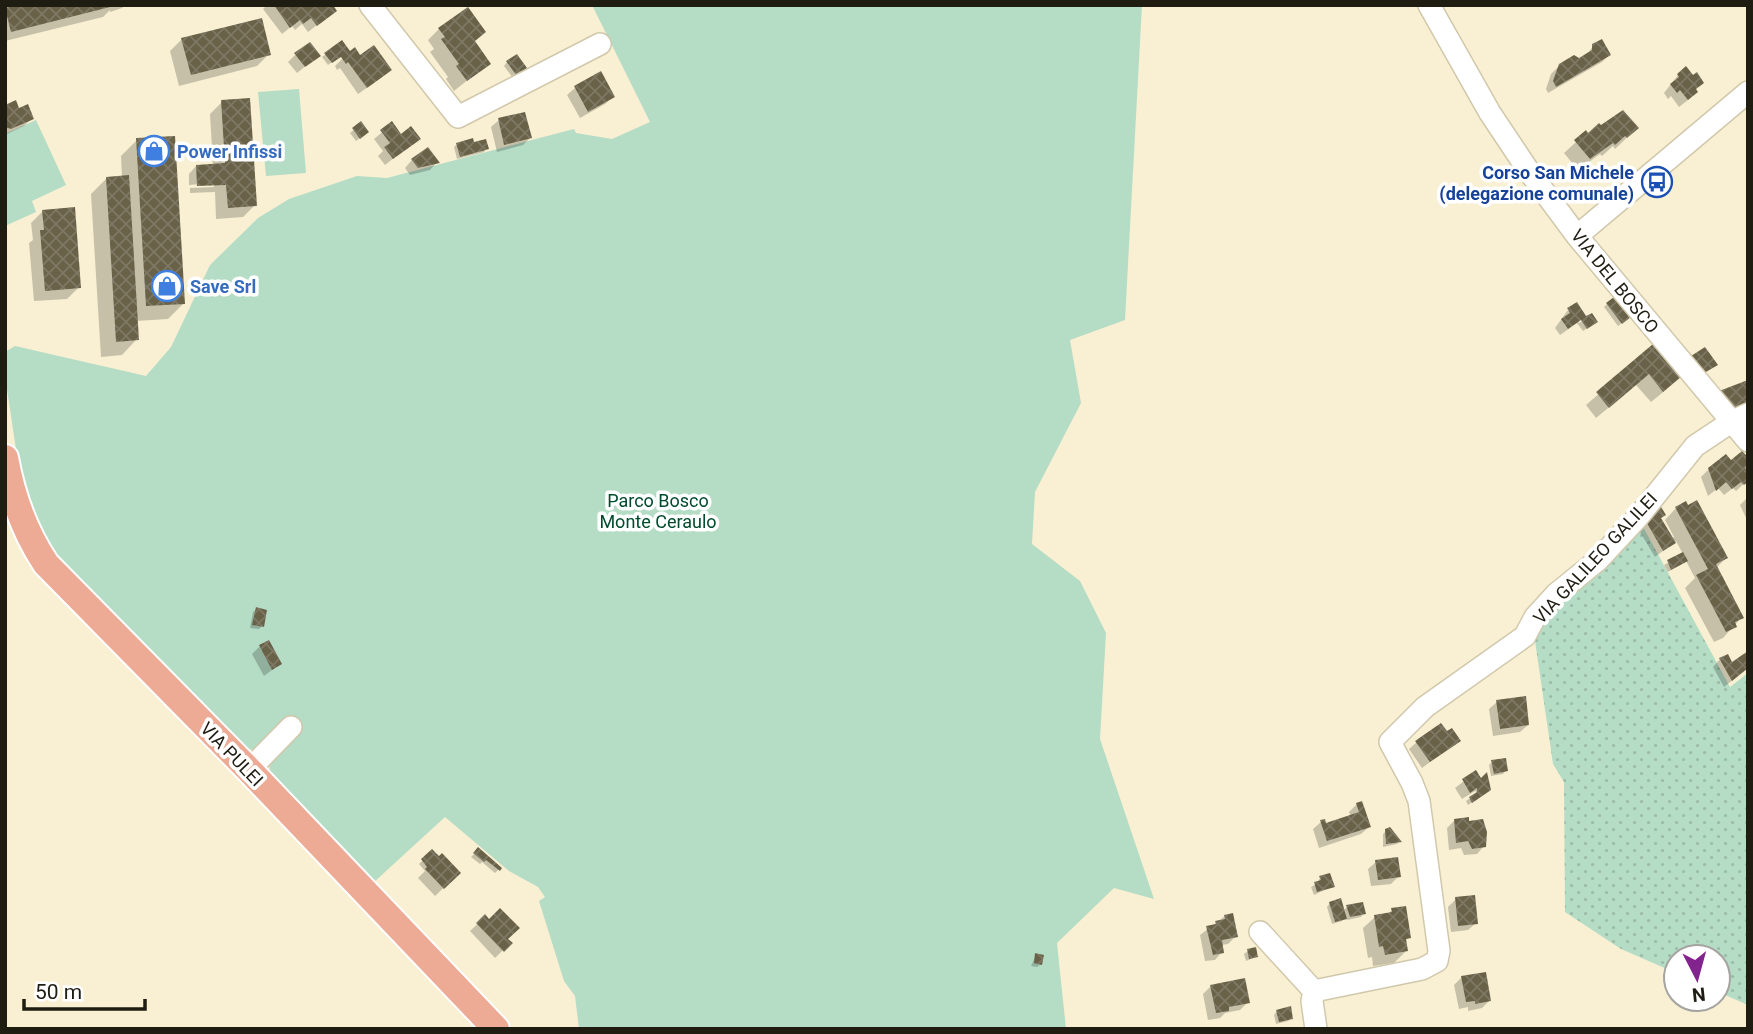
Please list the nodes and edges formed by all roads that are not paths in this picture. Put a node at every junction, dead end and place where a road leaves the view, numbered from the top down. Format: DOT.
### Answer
graph roads {
  1 [pos="1429,5"];
  2 [pos="371,6"];
  3 [pos="600,44"];
  4 [pos="1748,92"];
  5 [pos="1577,236"];
  6 [pos="1739,418"];
  7 [pos="1748,441"];
  8 [pos="5,458"];
  9 [pos="291,727"];
  10 [pos="249,770"];
  11 [pos="1260,932"];
  12 [pos="1314,991"];
  13 [pos="496,1029"];
  14 [pos="1316,1029"];
  1 -- 5 [label="street, VIA DEL BOSCO"];
  2 -- 3 [label="street"];
  4 -- 5 [label="street"];
  5 -- 6 [label="street, VIA DEL BOSCO"];
  6 -- 7 [label="street, VIA DEL BOSCO"];
  6 -- 12 [label="street, VIA GALILEO GALILEI"];
  8 -- 10 [label="main road, VIA PULEI"];
  9 -- 10 [label="street"];
  10 -- 13 [label="main road, VIA PULEI"];
  11 -- 12 [label="street"];
  12 -- 14 [label="street"];
}
